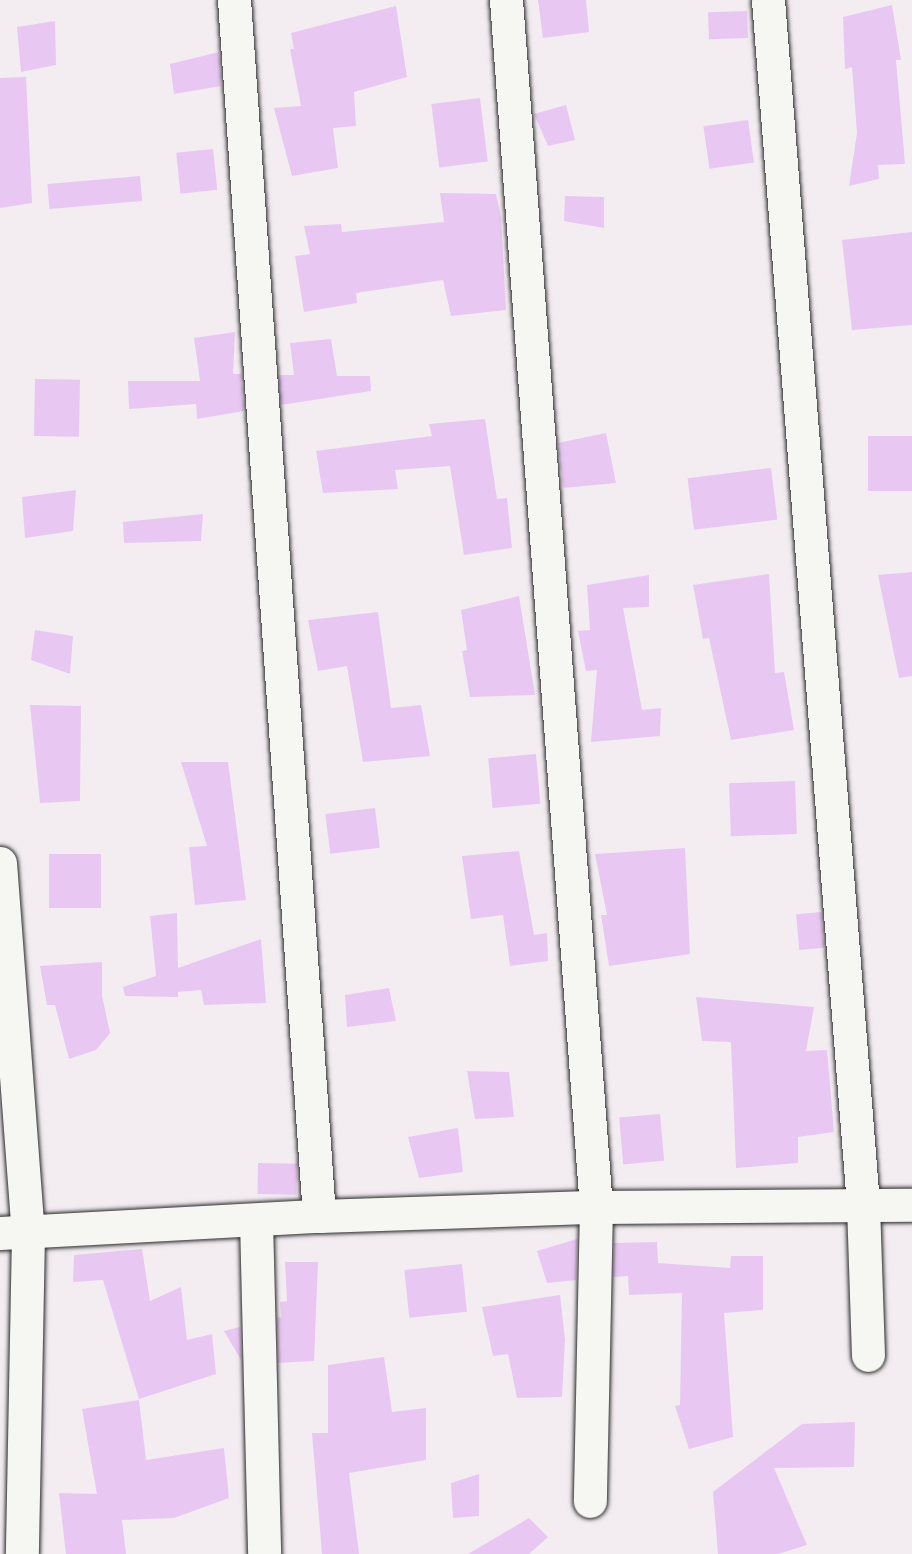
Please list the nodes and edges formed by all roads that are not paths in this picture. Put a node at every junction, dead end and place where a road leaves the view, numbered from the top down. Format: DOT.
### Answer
graph roads {
  1 [pos="234,0"];
  2 [pos="506,0"];
  3 [pos="768,0"];
  4 [pos="0,863"];
  5 [pos="863,1205"];
  6 [pos="912,1205"];
  7 [pos="596,1208"];
  8 [pos="319,1216"];
  9 [pos="256,1220"];
  10 [pos="14,1233"];
  11 [pos="868,1355"];
  12 [pos="590,1501"];
  13 [pos="264,1553"];
  14 [pos="22,1554"];
  1 -- 8 [label="street"];
  2 -- 7 [label="street"];
  3 -- 5 [label="street"];
  4 -- 10 [label="street"];
  5 -- 6 [label="street"];
  5 -- 7 [label="street"];
  5 -- 11 [label="street"];
  7 -- 8 [label="street"];
  7 -- 12 [label="street"];
  8 -- 9 [label="street"];
  9 -- 10 [label="street"];
  9 -- 13 [label="street"];
  10 -- 14 [label="street"];
}
